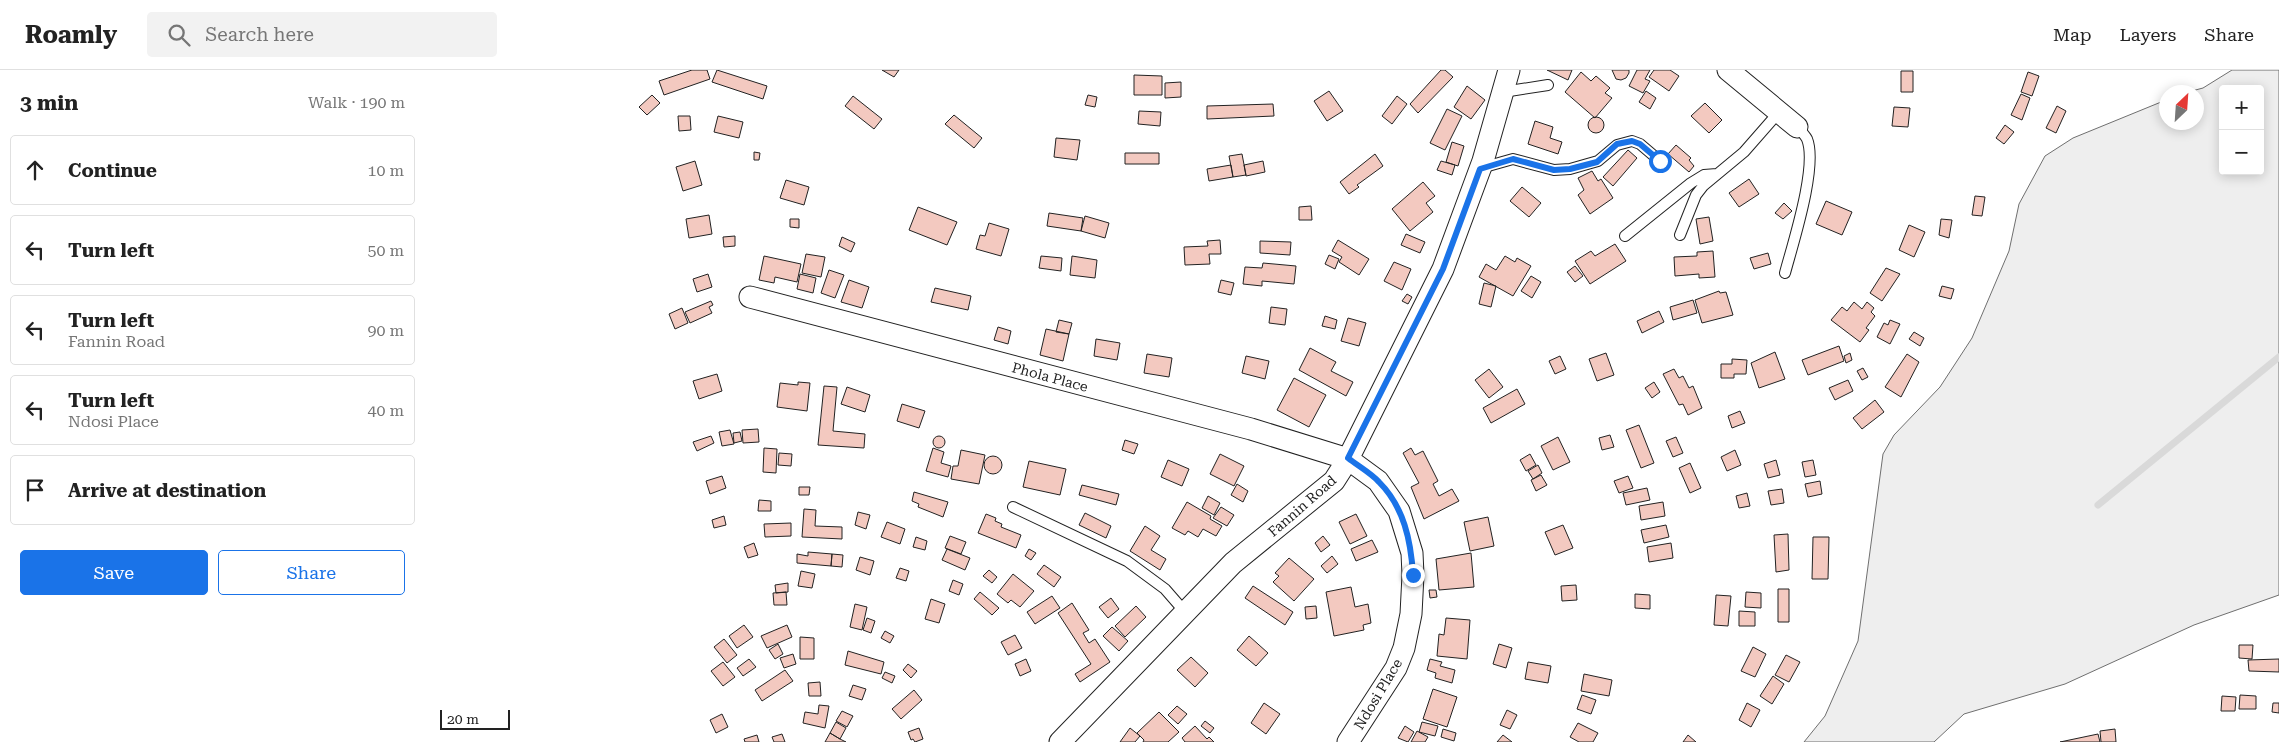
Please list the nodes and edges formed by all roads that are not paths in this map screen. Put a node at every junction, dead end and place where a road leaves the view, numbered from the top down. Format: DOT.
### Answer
graph roads {
  1 [pos="1509,70"];
  2 [pos="1728,70"];
  3 [pos="1548,86"];
  4 [pos="1503,92"];
  5 [pos="1779,112"];
  6 [pos="1797,127"];
  7 [pos="1660,161"];
  8 [pos="1480,169"];
  9 [pos="1717,174"];
  10 [pos="1680,235"];
  11 [pos="1625,236"];
  12 [pos="1785,272"];
  13 [pos="750,297"];
  14 [pos="1348,458"];
  15 [pos="1013,507"];
  16 [pos="1185,612"];
  17 [pos="1060,742"];
  18 [pos="1348,742"];
  1 -- 4 [label="street, Fannin Road"];
  2 -- 5 [label="street"];
  3 -- 4 [label="lane"];
  4 -- 8 [label="street, Fannin Road"];
  5 -- 6 [label="street"];
  5 -- 9 [label="lane"];
  6 -- 12 [label="lane"];
  7 -- 8 [label="lane"];
  8 -- 14 [label="street, Fannin Road"];
  9 -- 10 [label="lane"];
  9 -- 11 [label="lane"];
  13 -- 14 [label="street, Phola Place"];
  14 -- 16 [label="street, Fannin Road"];
  14 -- 18 [label="street, Ndosi Place"];
  15 -- 16 [label="lane"];
  16 -- 17 [label="street, Fannin Road"];
}
